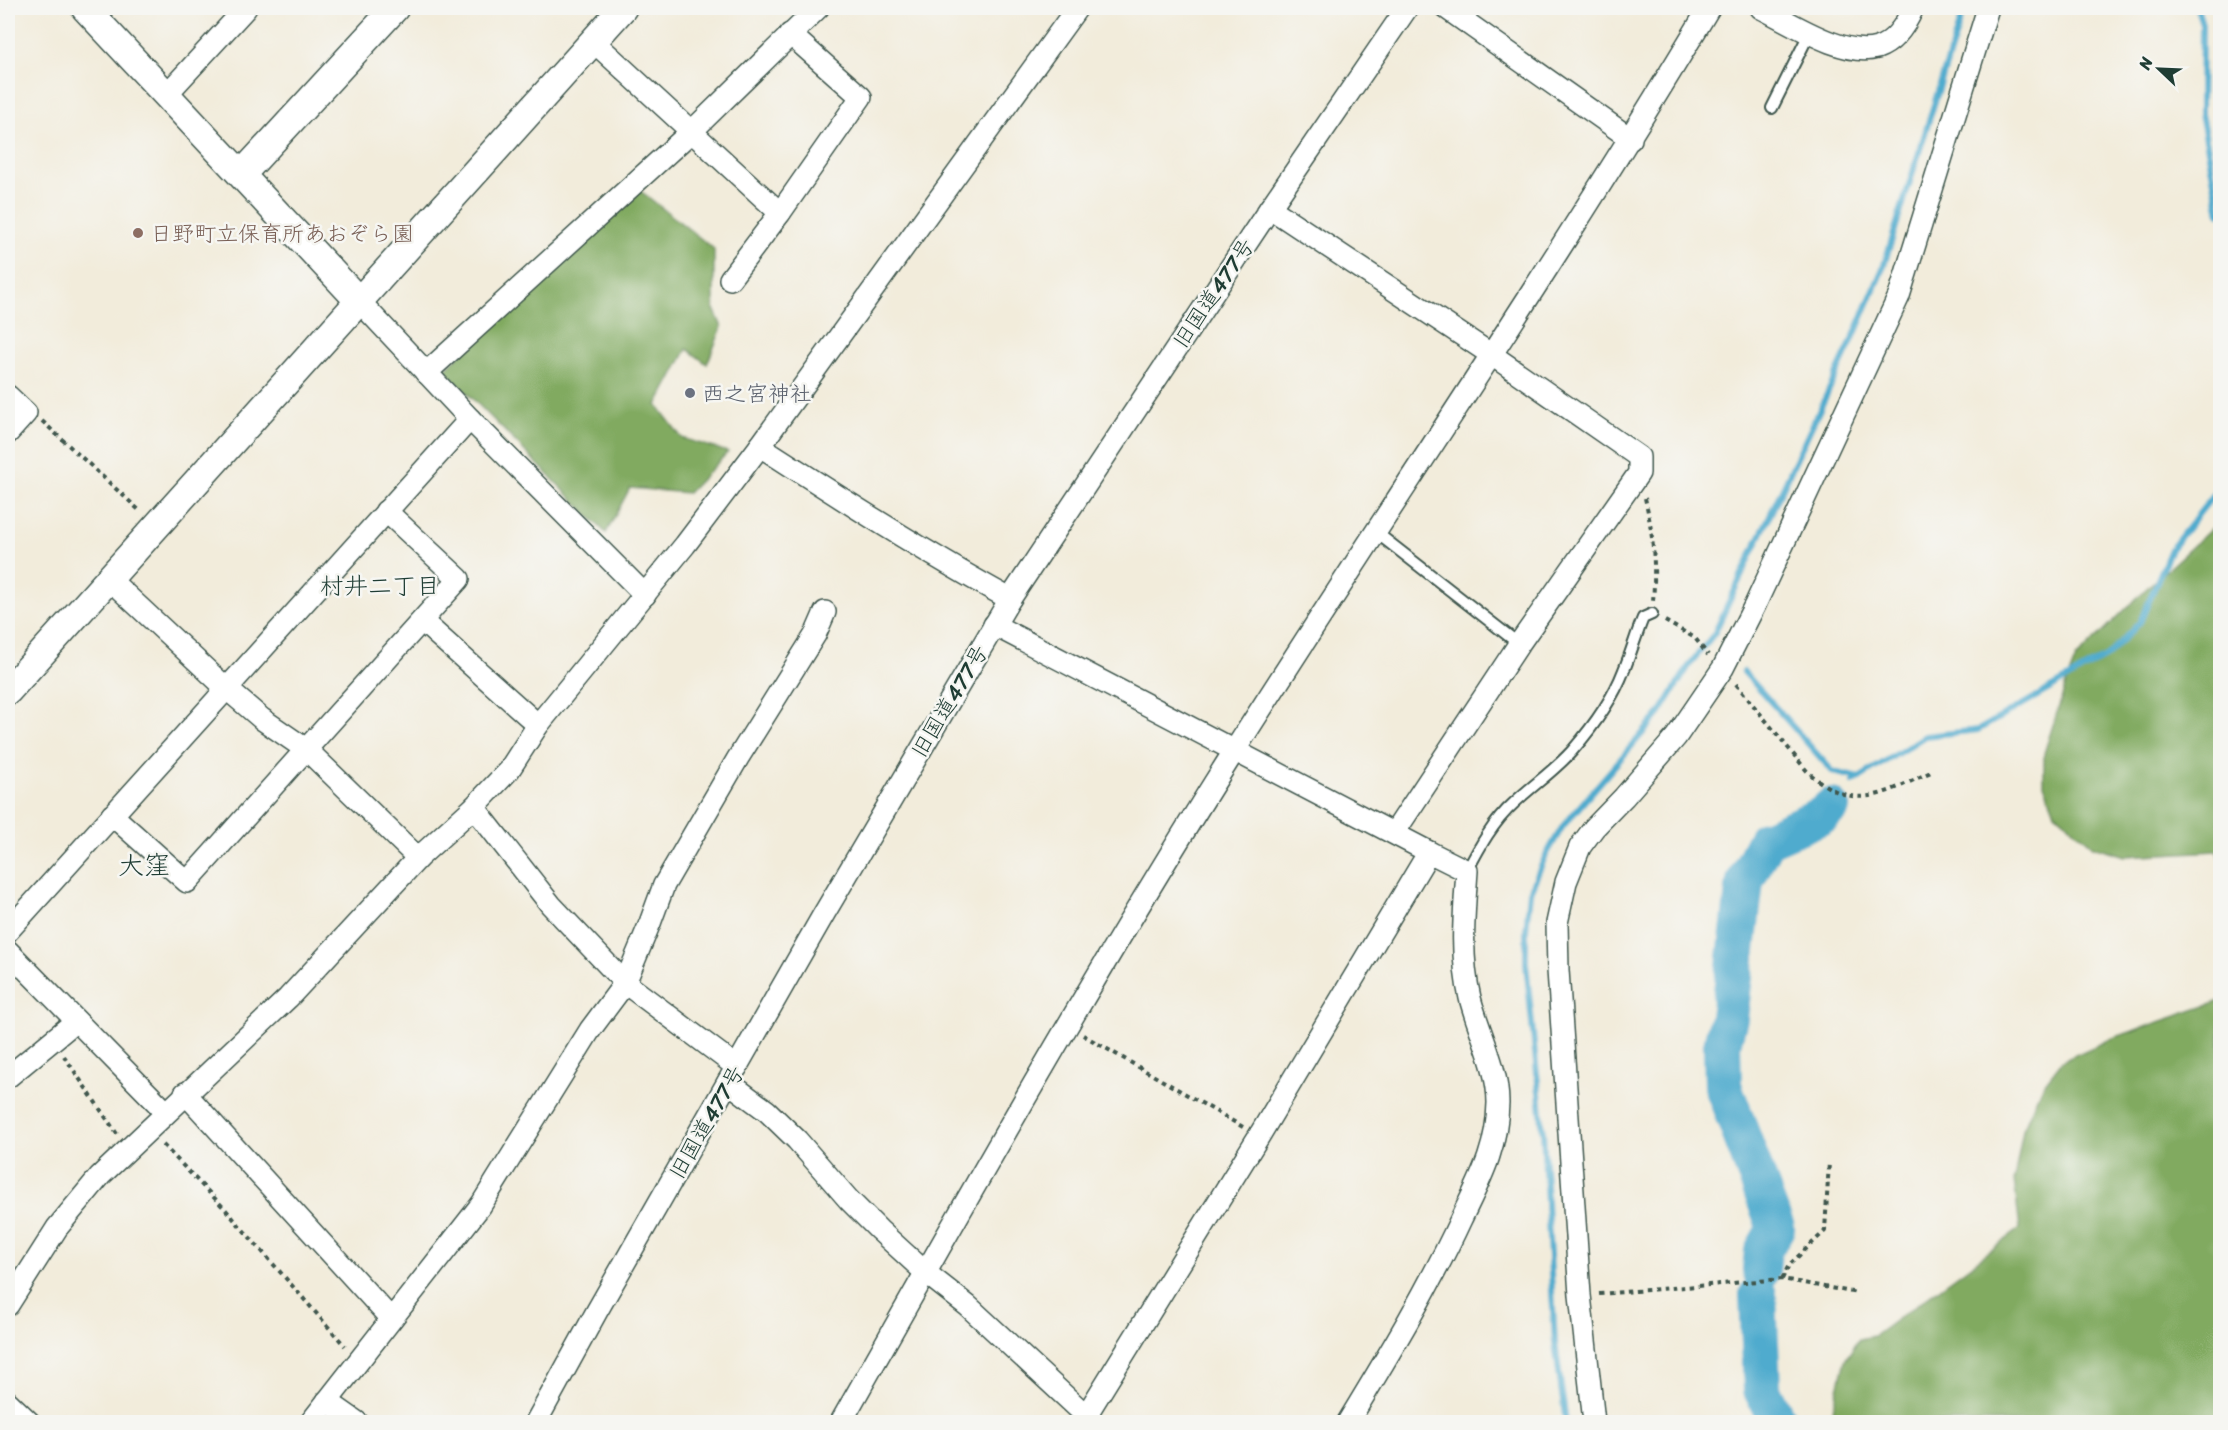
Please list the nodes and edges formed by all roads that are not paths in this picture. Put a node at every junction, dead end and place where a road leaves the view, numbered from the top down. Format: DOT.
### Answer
graph roads {
  1 [pos="246,8"];
  2 [pos="395,8"];
  3 [pos="623,8"];
  4 [pos="818,8"];
  5 [pos="1077,8"];
  6 [pos="1407,8"];
  7 [pos="1446,8"];
  8 [pos="1709,8"];
  9 [pos="1761,8"];
  10 [pos="1913,8"];
  11 [pos="1988,8"];
  12 [pos="93,10"];
  13 [pos="1810,32"];
  14 [pos="790,34"];
  15 [pos="593,41"];
  16 [pos="166,95"];
  17 [pos="1772,108"];
  18 [pos="692,131"];
  19 [pos="1630,139"];
  20 [pos="243,174"];
  21 [pos="1270,207"];
  22 [pos="780,213"];
  23 [pos="730,279"];
  24 [pos="360,302"];
  25 [pos="1492,355"];
  26 [pos="426,373"];
  27 [pos="8,396"];
  28 [pos="470,419"];
  29 [pos="8,433"];
  30 [pos="760,446"];
  31 [pos="386,511"];
  32 [pos="1377,533"];
  33 [pos="108,578"];
  34 [pos="645,595"];
  35 [pos="1010,599"];
  36 [pos="825,612"];
  37 [pos="1652,614"];
  38 [pos="422,621"];
  39 [pos="994,625"];
  40 [pos="1519,644"];
  41 [pos="227,689"];
  42 [pos="8,691"];
  43 [pos="538,725"];
  44 [pos="307,750"];
  45 [pos="1234,752"];
  46 [pos="474,807"];
  47 [pos="112,815"];
  48 [pos="1394,833"];
  49 [pos="1429,852"];
  50 [pos="418,858"];
  51 [pos="1467,871"];
  52 [pos="8,931"];
  53 [pos="8,951"];
  54 [pos="625,982"];
  55 [pos="76,1021"];
  56 [pos="733,1075"];
  57 [pos="8,1077"];
  58 [pos="186,1093"];
  59 [pos="166,1112"];
  60 [pos="926,1273"];
  61 [pos="11,1290"];
  62 [pos="391,1319"];
  63 [pos="327,1401"];
  64 [pos="8,1402"];
  65 [pos="1087,1420"];
  66 [pos="29,1422"];
  67 [pos="311,1422"];
  68 [pos="357,1422"];
  69 [pos="536,1422"];
  70 [pos="841,1422"];
  71 [pos="1348,1422"];
  72 [pos="1594,1422"];
  1 -- 16 [label="street"];
  2 -- 20 [label="street"];
  3 -- 15 [label="street"];
  4 -- 14 [label="street"];
  5 -- 30 [label="street"];
  6 -- 21 [label="street, 旧国道477号"];
  7 -- 19 [label="street"];
  8 -- 19 [label="street"];
  9 -- 13 [label="street"];
  10 -- 13 [label="street"];
  11 -- 72 [label="street"];
  12 -- 16 [label="street"];
  13 -- 17 [label="lane"];
  14 -- 18 [label="street"];
  14 -- 22 [label="street"];
  15 -- 18 [label="street"];
  15 -- 24 [label="street"];
  16 -- 20 [label="street"];
  18 -- 22 [label="street"];
  18 -- 26 [label="street"];
  19 -- 25 [label="street"];
  20 -- 24 [label="street"];
  21 -- 25 [label="street"];
  21 -- 35 [label="street, 旧国道477号"];
  22 -- 23 [label="street"];
  24 -- 26 [label="street"];
  24 -- 33 [label="street"];
  25 -- 32 [label="street"];
  25 -- 40 [label="street"];
  26 -- 28 [label="street"];
  27 -- 29 [label="street"];
  28 -- 31 [label="street"];
  28 -- 34 [label="street"];
  30 -- 34 [label="street"];
  30 -- 35 [label="street"];
  31 -- 38 [label="street"];
  31 -- 41 [label="street"];
  32 -- 40 [label="lane"];
  32 -- 45 [label="street"];
  33 -- 41 [label="street"];
  33 -- 42 [label="street"];
  34 -- 43 [label="street"];
  35 -- 39 [label="street, 旧国道477号"];
  36 -- 54 [label="street"];
  37 -- 51 [label="lane"];
  38 -- 43 [label="street"];
  38 -- 44 [label="street"];
  39 -- 45 [label="street"];
  39 -- 56 [label="street, 旧国道477号"];
  40 -- 48 [label="street"];
  41 -- 44 [label="street"];
  41 -- 47 [label="street"];
  43 -- 46 [label="street"];
  44 -- 47 [label="street"];
  44 -- 50 [label="street"];
  45 -- 48 [label="street"];
  45 -- 60 [label="street"];
  46 -- 50 [label="street"];
  46 -- 54 [label="street"];
  47 -- 52 [label="street"];
  48 -- 49 [label="street"];
  49 -- 51 [label="street"];
  49 -- 65 [label="street"];
  50 -- 58 [label="street"];
  51 -- 71 [label="street"];
  53 -- 55 [label="street"];
  54 -- 56 [label="street"];
  54 -- 62 [label="street"];
  55 -- 57 [label="street"];
  55 -- 59 [label="street"];
  56 -- 60 [label="street"];
  56 -- 69 [label="street, 旧国道477号"];
  58 -- 59 [label="street"];
  58 -- 62 [label="street"];
  59 -- 61 [label="street"];
  60 -- 65 [label="street"];
  60 -- 70 [label="street"];
  62 -- 63 [label="street"];
  63 -- 67 [label="street"];
  63 -- 68 [label="street"];
  64 -- 66 [label="street"];
}
